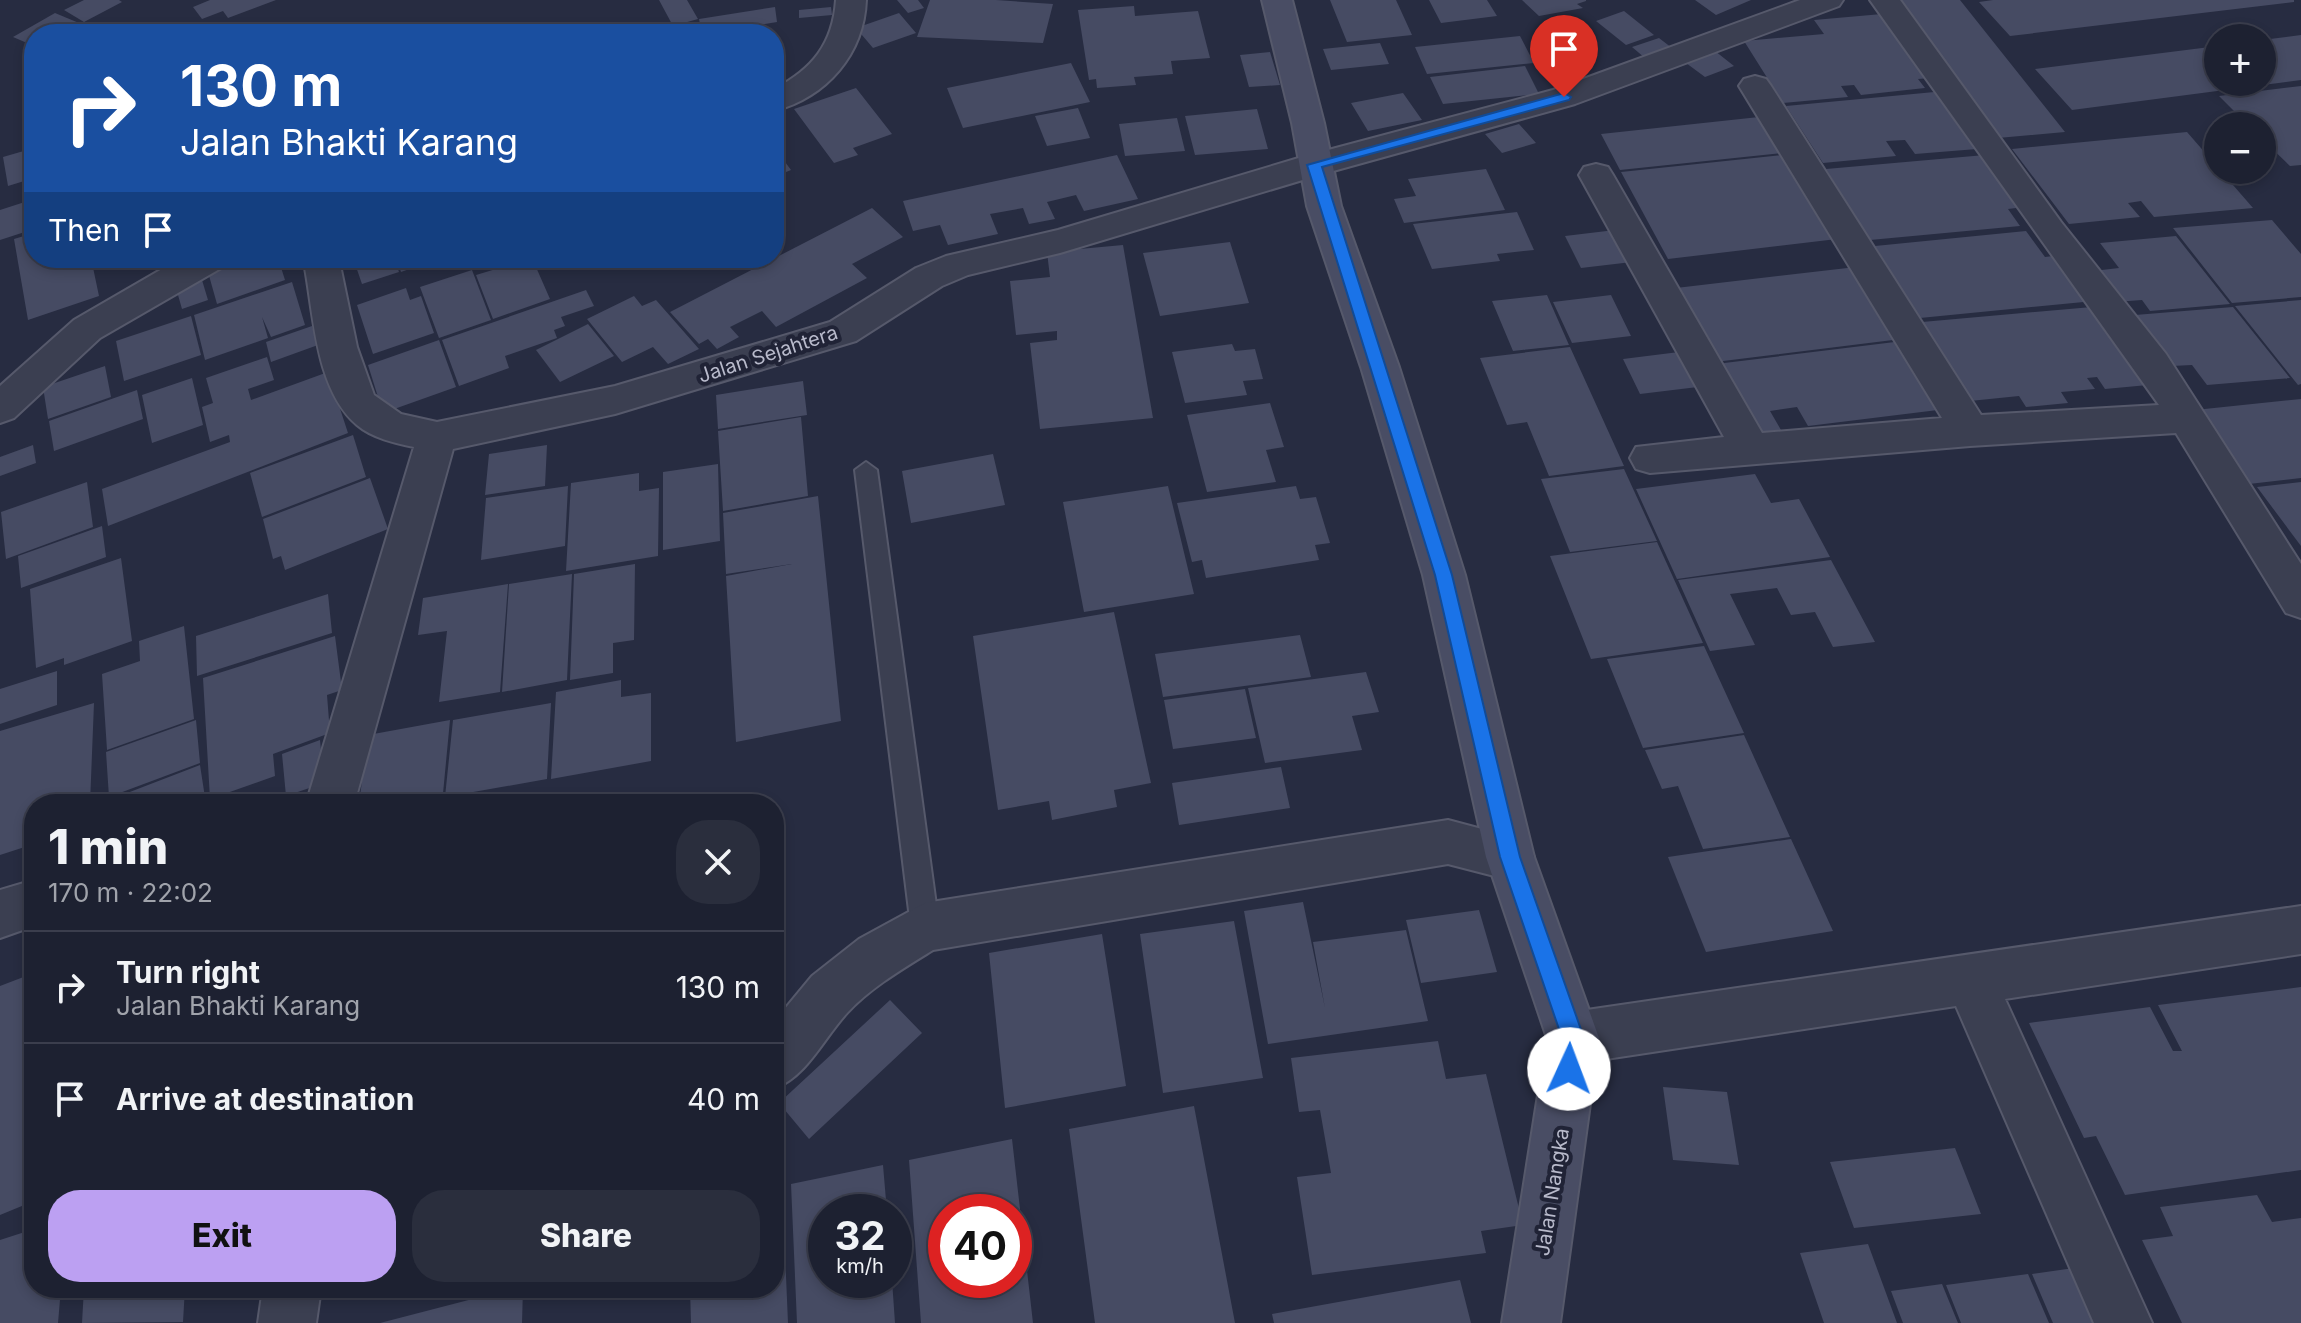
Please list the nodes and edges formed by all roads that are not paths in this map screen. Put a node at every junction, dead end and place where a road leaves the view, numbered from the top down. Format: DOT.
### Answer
graph roads {
  1 [pos="851,0"];
  2 [pos="1277,0"];
  3 [pos="1828,0"];
  4 [pos="1885,0"];
  5 [pos="1755,86"];
  6 [pos="784,96"];
  7 [pos="1314,165"];
  8 [pos="1596,175"];
  9 [pos="192,268"];
  10 [pos="323,268"];
  11 [pos="0,408"];
  12 [pos="2187,418"];
  13 [pos="1970,431"];
  14 [pos="437,437"];
  15 [pos="1751,449"];
  16 [pos="1650,458"];
  17 [pos="866,470"];
  18 [pos="2301,600"];
  19 [pos="333,794"];
  20 [pos="1510,857"];
  21 [pos="24,906"];
  22 [pos="0,914"];
  23 [pos="925,927"];
  24 [pos="2301,930"];
  25 [pos="1971,981"];
  26 [pos="1573,1038"];
  27 [pos="784,1051"];
  28 [pos="291,1298"];
  29 [pos="287,1323"];
  30 [pos="1531,1323"];
  31 [pos="2123,1323"];
  1 -- 6 [label="street"];
  2 -- 7 [label="street, Jalan Nangka"];
  3 -- 7 [label="street, Jalan Sejahtera"];
  4 -- 12 [label="street"];
  5 -- 13 [label="street"];
  7 -- 14 [label="street, Jalan Sejahtera"];
  7 -- 20 [label="street, Jalan Nangka"];
  8 -- 15 [label="street"];
  9 -- 11 [label="street"];
  10 -- 14 [label="street"];
  12 -- 13 [label="street"];
  12 -- 18 [label="street"];
  13 -- 15 [label="street"];
  14 -- 19 [label="street"];
  15 -- 16 [label="street"];
  17 -- 23 [label="lane"];
  20 -- 23 [label="street"];
  20 -- 26 [label="street, Jalan Nangka"];
  21 -- 22 [label="street"];
  23 -- 27 [label="street"];
  24 -- 25 [label="street"];
  25 -- 26 [label="street"];
  25 -- 31 [label="street"];
  26 -- 30 [label="street, Jalan Nangka"];
  28 -- 29 [label="street"];
}
